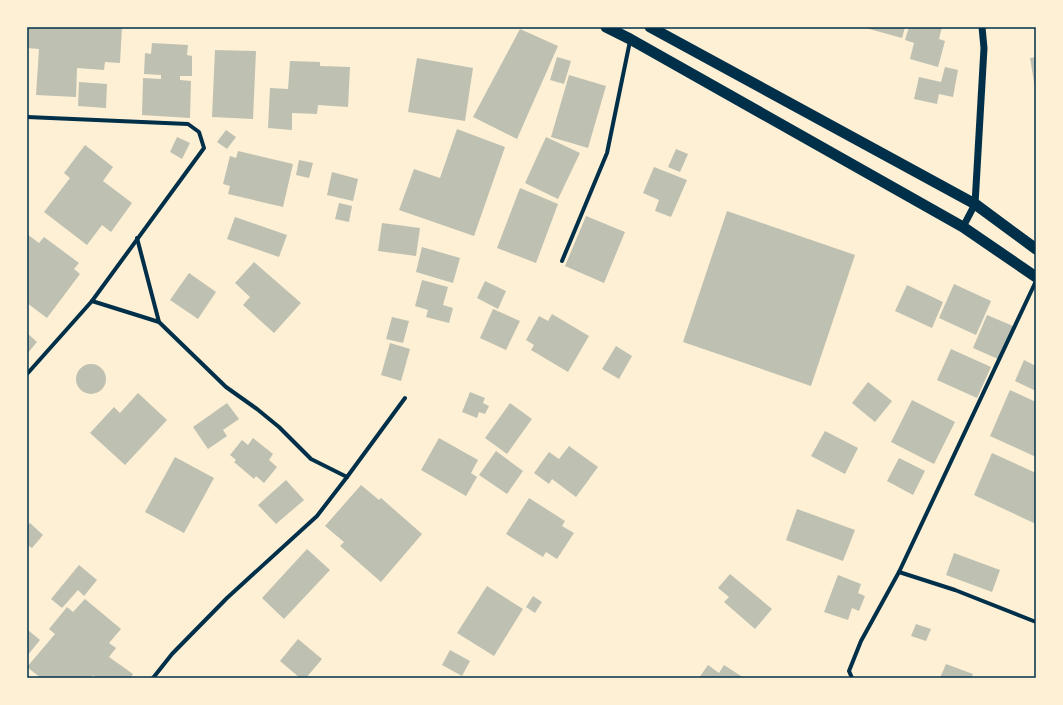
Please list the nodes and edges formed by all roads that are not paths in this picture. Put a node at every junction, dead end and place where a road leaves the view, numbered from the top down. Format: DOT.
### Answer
graph roads {
  1 [pos="606,27"];
  2 [pos="650,27"];
  3 [pos="982,27"];
  4 [pos="630,39"];
  5 [pos="27,117"];
  6 [pos="975,204"];
  7 [pos="963,227"];
  8 [pos="137,238"];
  9 [pos="1036,249"];
  10 [pos="562,261"];
  11 [pos="1036,277"];
  12 [pos="1036,281"];
  13 [pos="92,301"];
  14 [pos="159,322"];
  15 [pos="27,374"];
  16 [pos="405,398"];
  17 [pos="347,478"];
  18 [pos="900,572"];
  19 [pos="1036,622"];
  20 [pos="153,678"];
  21 [pos="852,678"];
  1 -- 4 [label="highway"];
  2 -- 6 [label="highway"];
  3 -- 6 [label="street"];
  4 -- 7 [label="highway"];
  4 -- 10 [label="street"];
  5 -- 8 [label="street"];
  6 -- 7 [label="street"];
  6 -- 9 [label="highway"];
  7 -- 11 [label="highway"];
  8 -- 13 [label="street"];
  8 -- 14 [label="street"];
  12 -- 18 [label="street"];
  13 -- 14 [label="street"];
  13 -- 15 [label="street"];
  14 -- 17 [label="street"];
  16 -- 17 [label="street"];
  17 -- 20 [label="street"];
  18 -- 19 [label="street"];
  18 -- 21 [label="street"];
}
